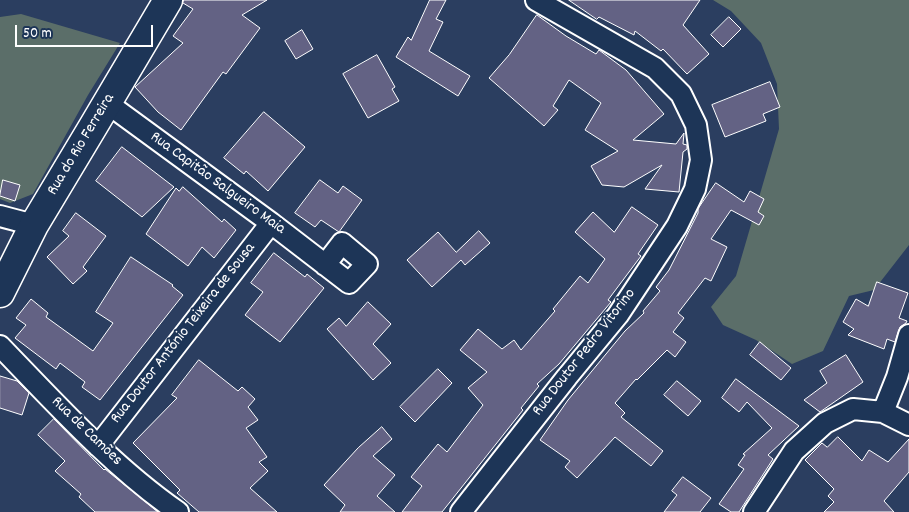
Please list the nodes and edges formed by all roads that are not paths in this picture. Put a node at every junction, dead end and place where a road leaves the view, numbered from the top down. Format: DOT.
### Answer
graph roads {
  1 [pos="168,0"];
  2 [pos="536,0"];
  3 [pos="108,103"];
  4 [pos="0,216"];
  5 [pos="271,223"];
  6 [pos="34,224"];
  7 [pos="325,265"];
  8 [pos="0,293"];
  9 [pos="909,335"];
  10 [pos="0,346"];
  11 [pos="883,412"];
  12 [pos="909,425"];
  13 [pos="98,446"];
  14 [pos="178,512"];
  15 [pos="461,512"];
  16 [pos="754,512"];
  1 -- 3 [label="street, Rua do Rio Ferreira"];
  2 -- 15 [label="street, Rua Doutor Pedro Vitorino"];
  3 -- 5 [label="street, Rua Capitão Salgueiro Maia"];
  3 -- 6 [label="street, Rua do Rio Ferreira"];
  4 -- 6 [label="street"];
  5 -- 7 [label="street, Rua Capitão Salgueiro Maia"];
  5 -- 13 [label="street, Rua Doutor António Teixeira de Sousa"];
  6 -- 8 [label="street, Rua do Rio Ferreira"];
  9 -- 11 [label="street"];
  10 -- 13 [label="street, Rua de Camões"];
  11 -- 12 [label="street"];
  11 -- 16 [label="street"];
  13 -- 14 [label="street, Rua de Camões"];
}
